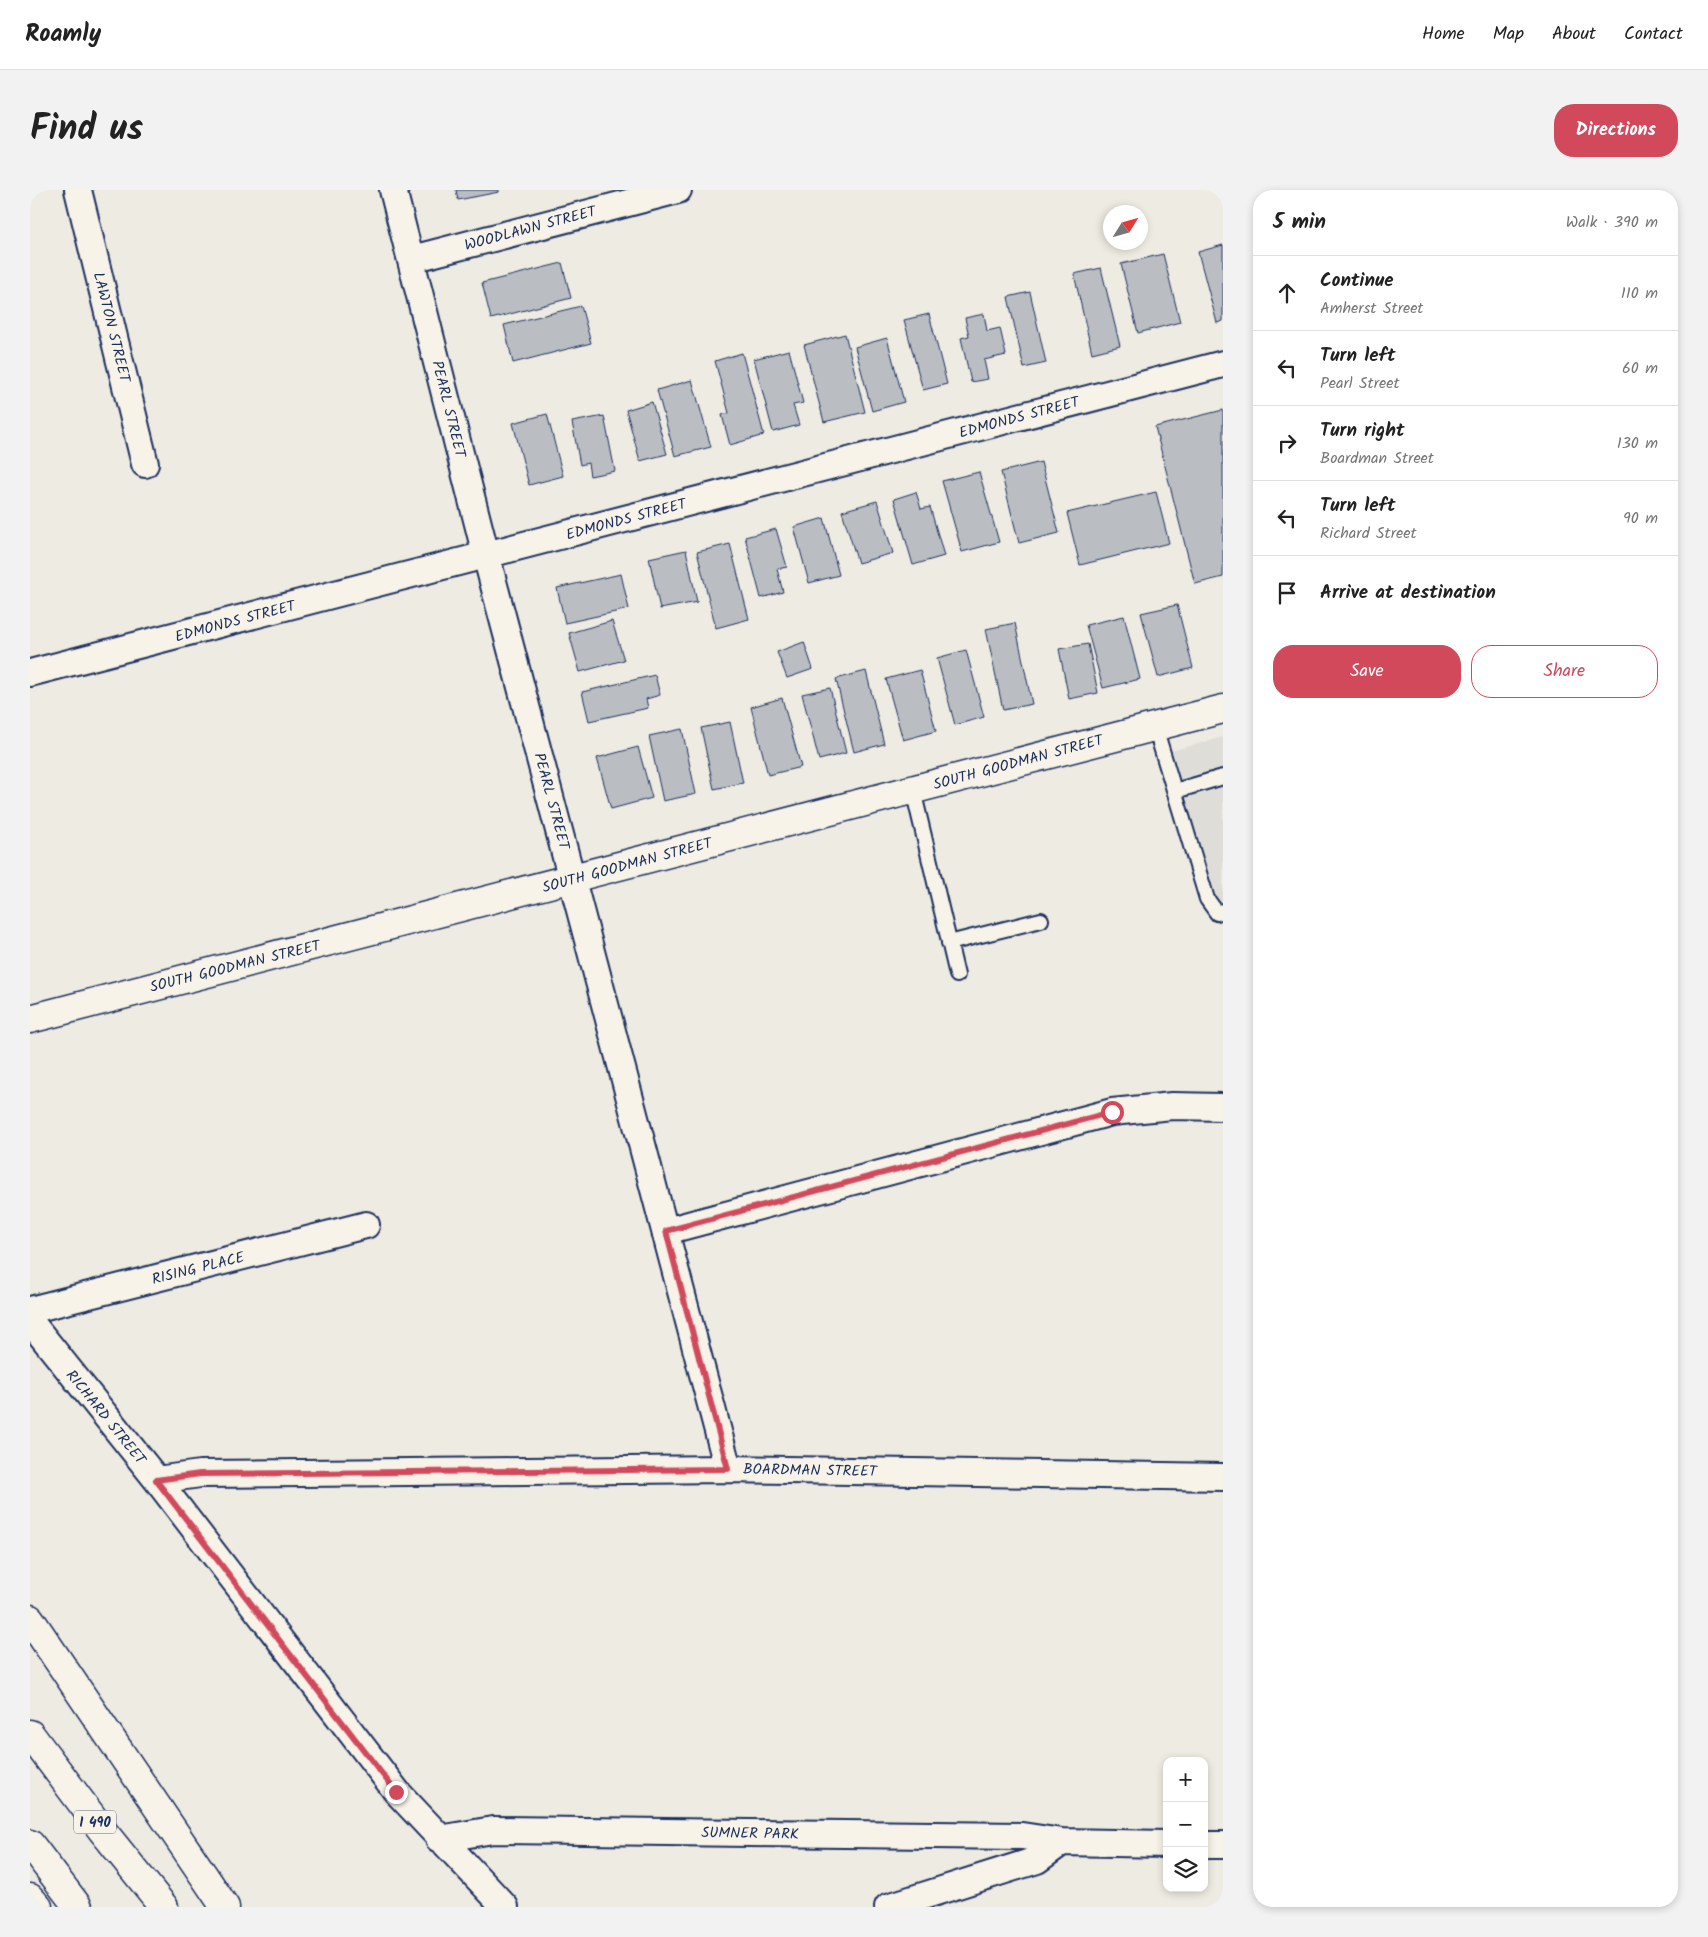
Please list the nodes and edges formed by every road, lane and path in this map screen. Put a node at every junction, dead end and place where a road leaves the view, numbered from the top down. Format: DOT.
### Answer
graph roads {
  1 [pos="78,190"];
  2 [pos="393,190"];
  3 [pos="678,190"];
  4 [pos="412,259"];
  5 [pos="1223,364"];
  6 [pos="145,464"];
  7 [pos="486,555"];
  8 [pos="30,673"];
  9 [pos="1223,709"];
  10 [pos="1155,727"];
  11 [pos="1223,777"];
  12 [pos="913,790"];
  13 [pos="1175,792"];
  14 [pos="573,877"];
  15 [pos="1223,911"];
  16 [pos="1041,920"];
  17 [pos="950,943"];
  18 [pos="957,975"];
  19 [pos="30,1019"];
  20 [pos="1223,1107"];
  21 [pos="366,1225"];
  22 [pos="666,1231"];
  23 [pos="30,1310"];
  24 [pos="30,1321"];
  25 [pos="728,1469"];
  26 [pos="1223,1477"];
  27 [pos="156,1480"];
  28 [pos="30,1619"];
  29 [pos="30,1734"];
  30 [pos="439,1839"];
  31 [pos="1062,1842"];
  32 [pos="30,1844"];
  33 [pos="1163,1844"];
  34 [pos="1208,1845"];
  35 [pos="1223,1845"];
  36 [pos="30,1898"];
  37 [pos="38,1907"];
  38 [pos="78,1907"];
  39 [pos="164,1907"];
  40 [pos="225,1907"];
  41 [pos="505,1907"];
  42 [pos="888,1907"];
  1 -- 6 [label="street, LAWTON STREET"];
  2 -- 4 [label="street, PEARL STREET"];
  3 -- 4 [label="street, WOODLAWN STREET"];
  4 -- 7 [label="street, PEARL STREET"];
  5 -- 7 [label="street, EDMONDS STREET"];
  7 -- 8 [label="street, EDMONDS STREET"];
  7 -- 14 [label="street, PEARL STREET"];
  9 -- 10 [label="main road, SOUTH GOODMAN STREET"];
  10 -- 12 [label="main road, SOUTH GOODMAN STREET"];
  10 -- 13 [label="lane"];
  11 -- 13 [label="lane"];
  12 -- 14 [label="main road, SOUTH GOODMAN STREET"];
  12 -- 17 [label="lane"];
  13 -- 15 [label="lane"];
  14 -- 19 [label="main road, SOUTH GOODMAN STREET"];
  14 -- 22 [label="street, PEARL STREET"];
  16 -- 17 [label="lane"];
  17 -- 18 [label="lane"];
  20 -- 22 [label="street"];
  21 -- 23 [label="street, RISING PLACE"];
  22 -- 25 [label="street, PEARL STREET"];
  24 -- 27 [label="street, RICHARD STREET"];
  25 -- 26 [label="street, BOARDMAN STREET"];
  25 -- 27 [label="street, BOARDMAN STREET"];
  27 -- 30 [label="street, RICHARD STREET"];
  28 -- 40 [label="main road"];
  29 -- 39 [label="main road, I 490"];
  30 -- 31 [label="street, SUMNER PARK"];
  30 -- 41 [label="street, RICHARD STREET"];
  31 -- 33 [label="street, SUMNER PARK"];
  31 -- 42 [label="street"];
  32 -- 38 [label="main road"];
  34 -- 35 [label="street"];
  36 -- 37 [label="main road"];
}
